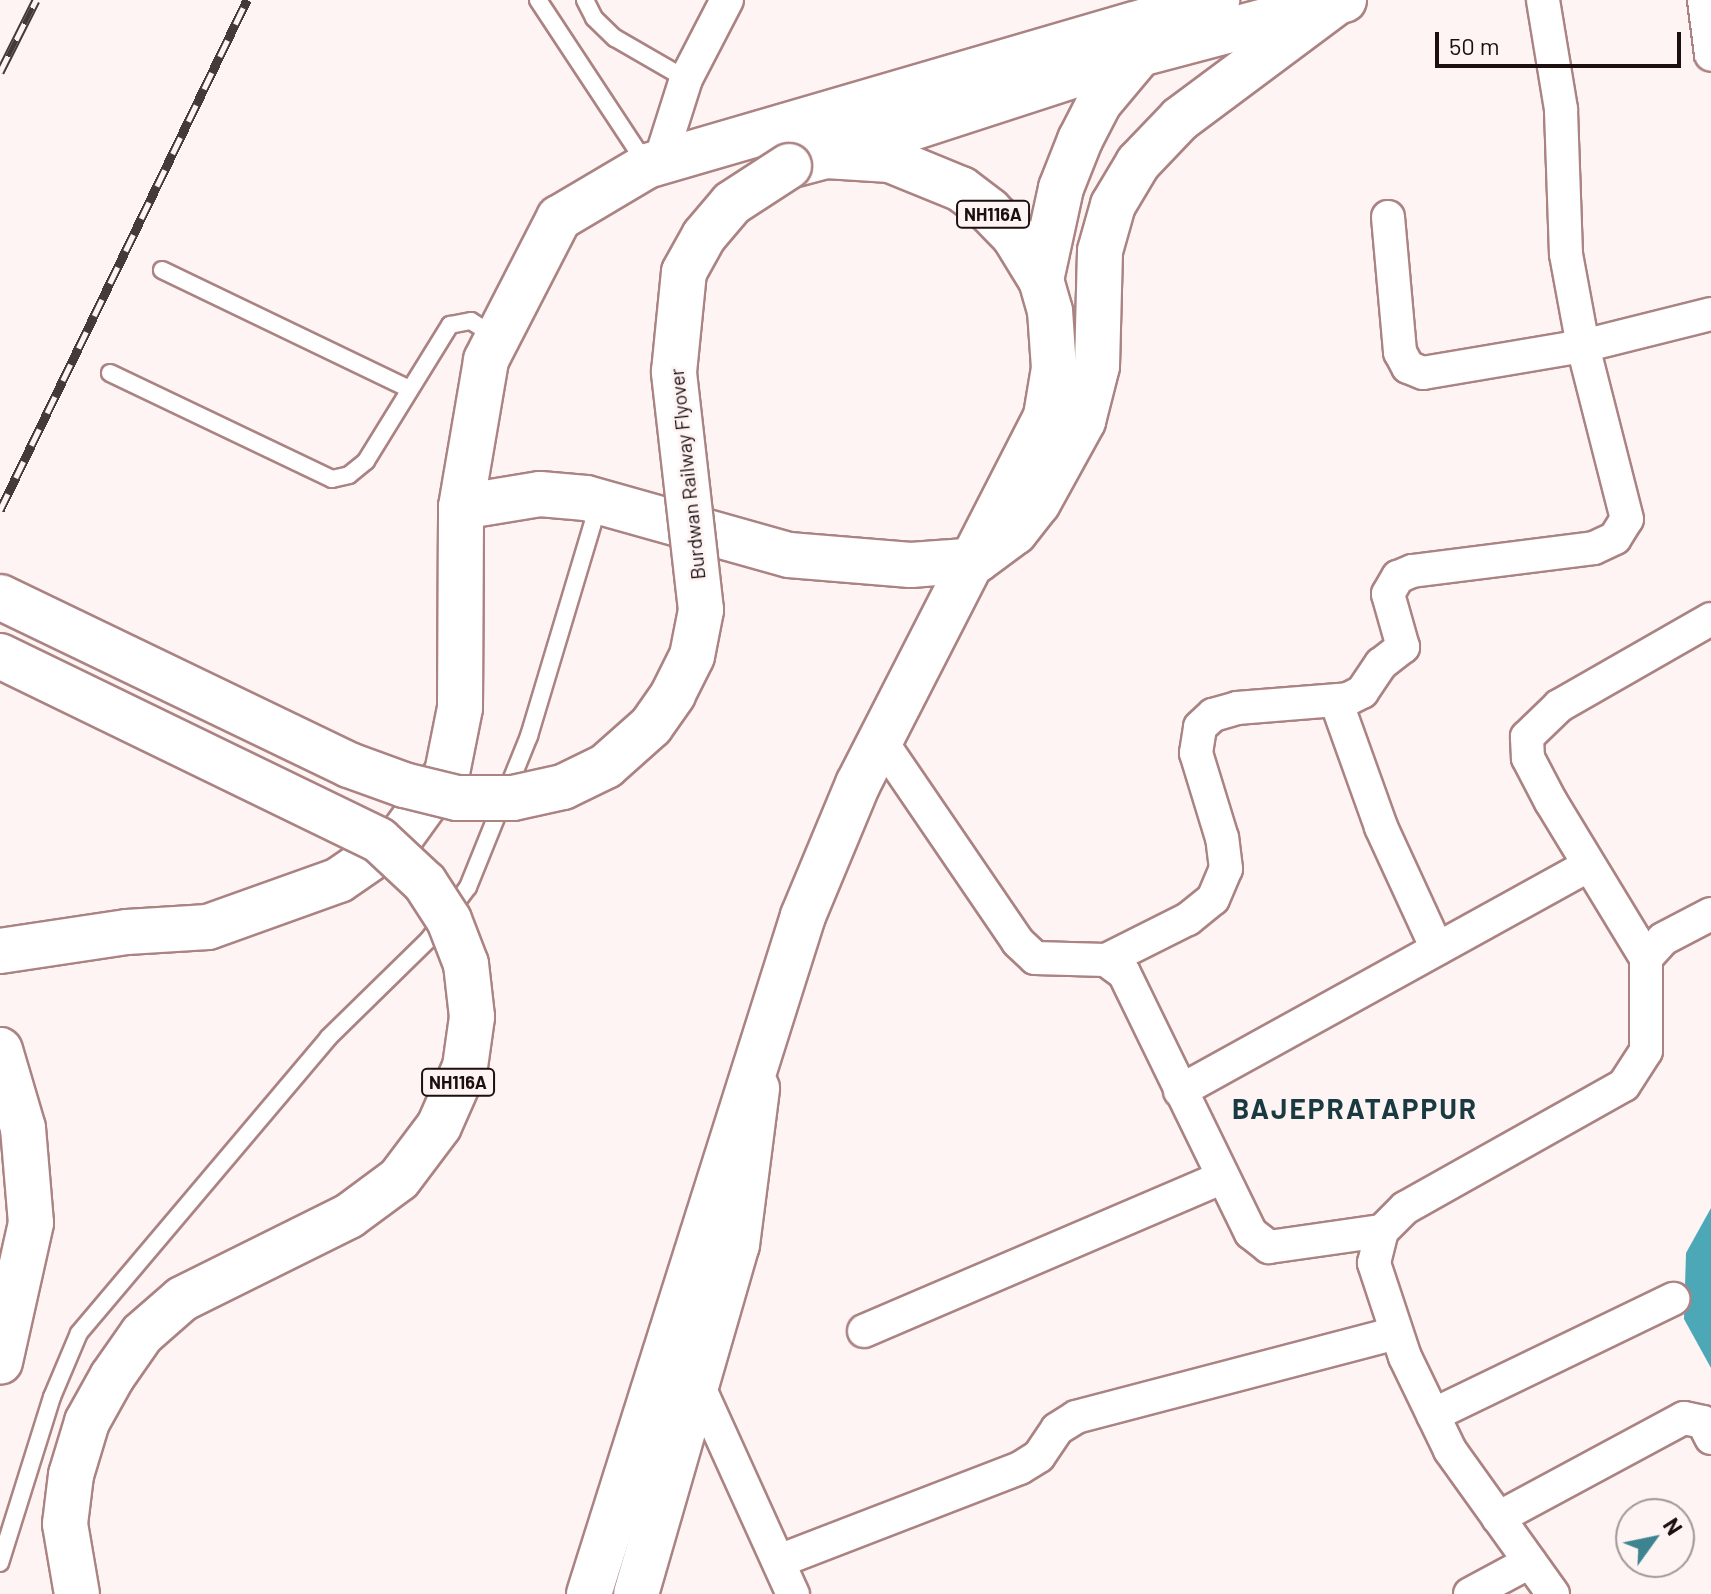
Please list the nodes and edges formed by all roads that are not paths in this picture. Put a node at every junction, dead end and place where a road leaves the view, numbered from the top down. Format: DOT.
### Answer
graph roads {
  1 [pos="538,0"];
  2 [pos="585,0"];
  3 [pos="727,0"];
  4 [pos="1217,0"];
  5 [pos="1543,0"];
  6 [pos="1704,0"];
  7 [pos="1340,1"];
  8 [pos="1140,54"];
  9 [pos="1711,55"];
  10 [pos="686,79"];
  11 [pos="807,161"];
  12 [pos="653,164"];
  13 [pos="1388,217"];
  14 [pos="162,270"];
  15 [pos="1041,280"];
  16 [pos="1711,314"];
  17 [pos="498,338"];
  18 [pos="1583,346"];
  19 [pos="110,373"];
  20 [pos="409,389"];
  21 [pos="599,501"];
  22 [pos="461,507"];
  23 [pos="977,560"];
  24 [pos="0,597"];
  25 [pos="1711,619"];
  26 [pos="0,656"];
  27 [pos="1336,701"];
  28 [pos="881,741"];
  29 [pos="1589,865"];
  30 [pos="1711,914"];
  31 [pos="1437,949"];
  32 [pos="0,951"];
  33 [pos="1646,958"];
  34 [pos="1106,960"];
  35 [pos="761,1042"];
  36 [pos="0,1050"];
  37 [pos="1180,1091"];
  38 [pos="1221,1178"];
  39 [pos="1382,1231"];
  40 [pos="1673,1299"];
  41 [pos="864,1331"];
  42 [pos="1396,1333"];
  43 [pos="0,1362"];
  44 [pos="698,1385"];
  45 [pos="1433,1415"];
  46 [pos="1711,1438"];
  47 [pos="1498,1518"];
  48 [pos="65,1524"];
  49 [pos="779,1561"];
  50 [pos="1530,1562"];
  51 [pos="0,1563"];
  52 [pos="61,1594"];
  53 [pos="77,1594"];
  54 [pos="589,1594"];
  55 [pos="636,1594"];
  56 [pos="793,1594"];
  57 [pos="1470,1594"];
  58 [pos="1553,1594"];
  1 -- 12 [label="lane"];
  2 -- 10 [label="lane"];
  3 -- 10 [label="street"];
  4 -- 12 [label="main road"];
  5 -- 18 [label="street"];
  6 -- 9 [label="street"];
  7 -- 8 [label="main road, Burdwan Railway Flyover"];
  7 -- 23 [label="main road"];
  8 -- 11 [label="main road, Burdwan Railway Flyover"];
  8 -- 15 [label="main road, NH116A"];
  10 -- 12 [label="street"];
  11 -- 15 [label="main road, NH116A"];
  11 -- 24 [label="main road, Burdwan Railway Flyover, bridge"];
  12 -- 17 [label="main road"];
  13 -- 18 [label="street"];
  14 -- 20 [label="lane"];
  15 -- 23 [label="main road, NH116A"];
  16 -- 18 [label="street"];
  17 -- 20 [label="lane"];
  17 -- 22 [label="main road"];
  18 -- 27 [label="street"];
  19 -- 20 [label="lane"];
  21 -- 22 [label="main road"];
  21 -- 23 [label="main road"];
  21 -- 51 [label="lane"];
  22 -- 32 [label="main road"];
  23 -- 28 [label="main road, NH116A"];
  25 -- 29 [label="street"];
  26 -- 48 [label="main road, NH116A, bridge"];
  27 -- 31 [label="street"];
  27 -- 34 [label="street"];
  28 -- 34 [label="street"];
  28 -- 35 [label="main road, NH116A"];
  29 -- 31 [label="street"];
  29 -- 33 [label="street"];
  30 -- 33 [label="street"];
  31 -- 37 [label="street"];
  33 -- 39 [label="street"];
  34 -- 37 [label="street"];
  35 -- 44 [label="main road"];
  35 -- 54 [label="main road, NH116A"];
  36 -- 43 [label="main road"];
  37 -- 38 [label="street"];
  38 -- 39 [label="street"];
  38 -- 41 [label="street"];
  39 -- 42 [label="street"];
  40 -- 45 [label="street"];
  42 -- 45 [label="street"];
  42 -- 49 [label="street"];
  44 -- 49 [label="street"];
  44 -- 55 [label="main road"];
  45 -- 47 [label="street"];
  46 -- 47 [label="street"];
  47 -- 50 [label="street"];
  48 -- 52 [label="main road, bridge"];
  48 -- 53 [label="main road, NH116A, bridge"];
  49 -- 56 [label="street"];
  50 -- 57 [label="street"];
  50 -- 58 [label="street"];
}
